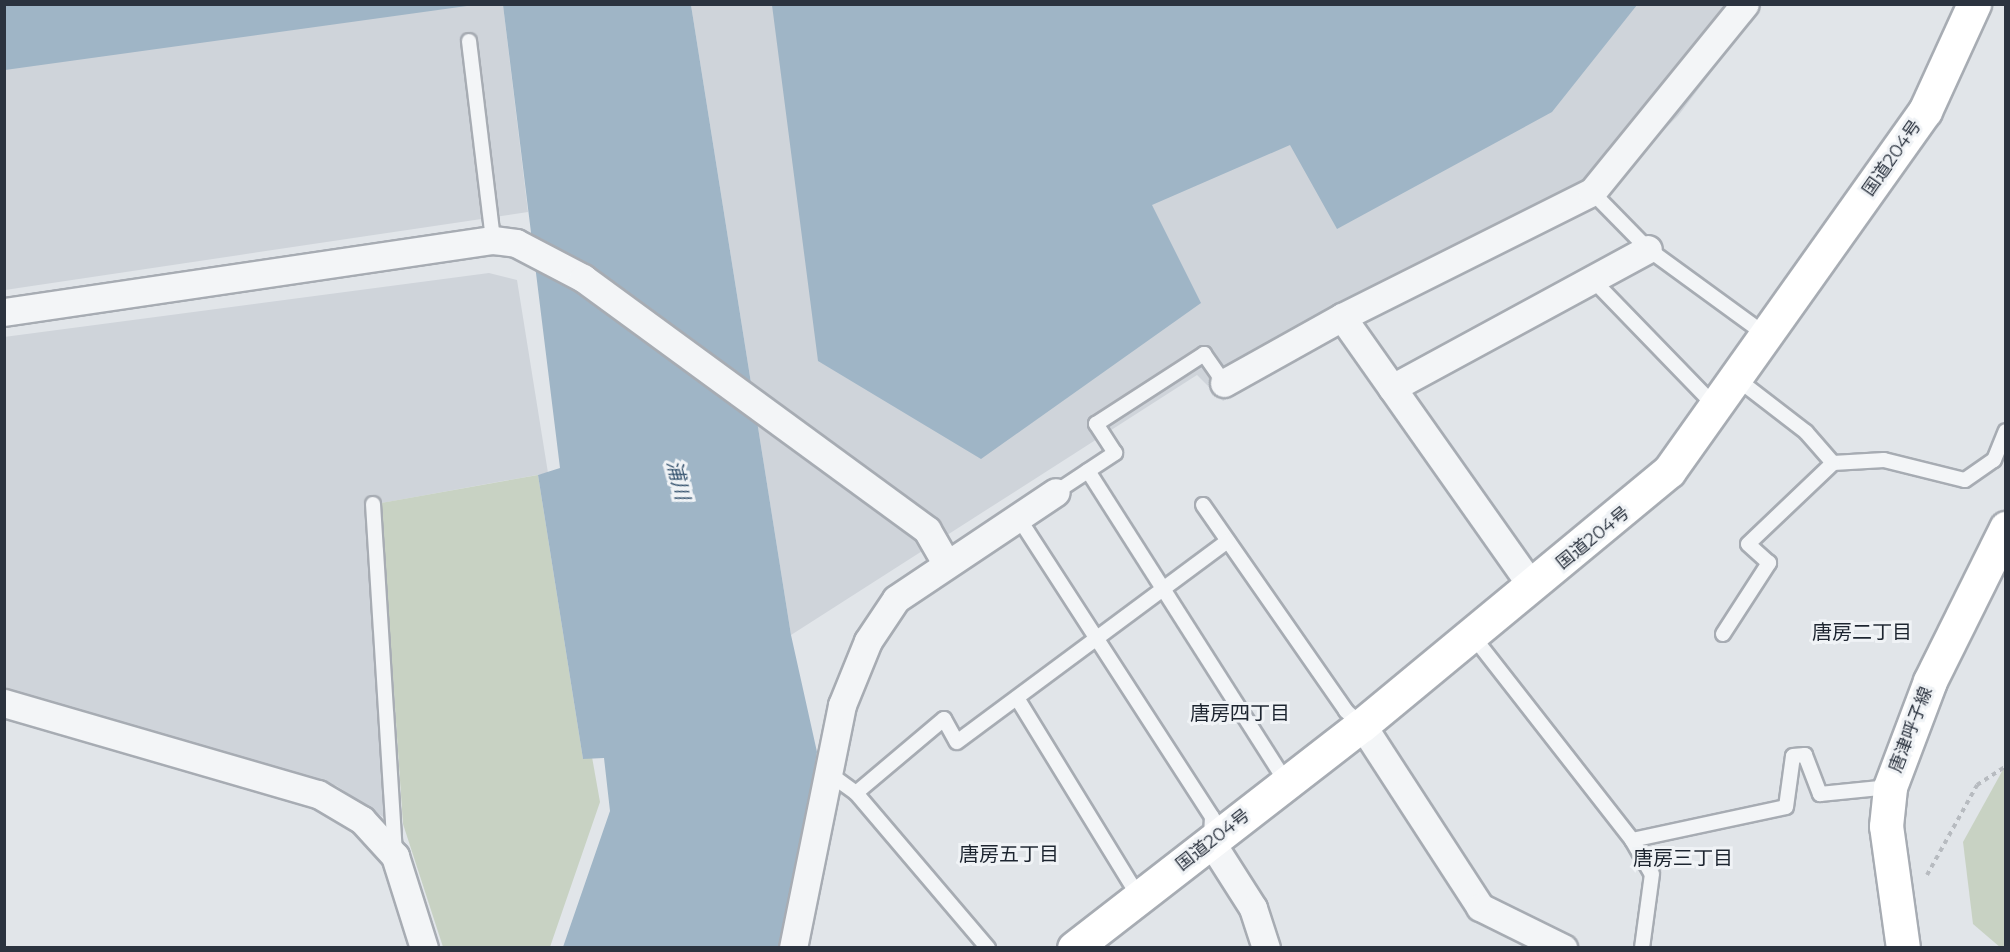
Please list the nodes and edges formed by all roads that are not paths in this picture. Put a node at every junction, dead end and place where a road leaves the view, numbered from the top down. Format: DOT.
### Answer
graph roads {
  1 [pos="1745,4"];
  2 [pos="1974,4"];
  3 [pos="469,41"];
  4 [pos="1592,192"];
  5 [pos="493,240"];
  6 [pos="1648,249"];
  7 [pos="1592,279"];
  8 [pos="4,312"];
  9 [pos="1342,316"];
  10 [pos="1766,335"];
  11 [pos="1736,378"];
  12 [pos="1224,383"];
  13 [pos="1392,388"];
  14 [pos="1716,408"];
  15 [pos="2006,431"];
  16 [pos="1833,463"];
  17 [pos="1088,471"];
  18 [pos="1056,492"];
  19 [pos="373,504"];
  20 [pos="1203,505"];
  21 [pos="1018,517"];
  22 [pos="2006,528"];
  23 [pos="1228,541"];
  24 [pos="946,563"];
  25 [pos="1532,586"];
  26 [pos="1163,589"];
  27 [pos="1723,634"];
  28 [pos="1472,635"];
  29 [pos="1096,639"];
  30 [pos="1017,698"];
  31 [pos="4,703"];
  32 [pos="1362,725"];
  33 [pos="827,772"];
  34 [pos="1287,783"];
  35 [pos="1890,787"];
  36 [pos="856,793"];
  37 [pos="1632,840"];
  38 [pos="1211,842"];
  39 [pos="395,856"];
  40 [pos="1139,897"];
  41 [pos="797,945"];
  42 [pos="424,948"];
  43 [pos="988,948"];
  44 [pos="1074,948"];
  45 [pos="1266,948"];
  46 [pos="1563,948"];
  47 [pos="1642,948"];
  48 [pos="1903,948"];
  1 -- 4 [label="street"];
  2 -- 10 [label="main road, 国道204号"];
  3 -- 5 [label="lane"];
  4 -- 6 [label="lane"];
  4 -- 9 [label="street"];
  5 -- 8 [label="street"];
  5 -- 24 [label="street"];
  6 -- 7 [label="street"];
  6 -- 10 [label="lane"];
  7 -- 13 [label="street"];
  7 -- 14 [label="lane"];
  9 -- 12 [label="street"];
  9 -- 13 [label="street"];
  10 -- 11 [label="main road, 国道204号"];
  11 -- 14 [label="main road, 国道204号"];
  11 -- 16 [label="lane"];
  12 -- 17 [label="lane"];
  13 -- 25 [label="street"];
  14 -- 25 [label="main road, 国道204号"];
  15 -- 16 [label="lane"];
  16 -- 27 [label="lane"];
  17 -- 18 [label="lane"];
  17 -- 26 [label="lane"];
  18 -- 21 [label="street"];
  19 -- 39 [label="lane"];
  20 -- 23 [label="lane"];
  21 -- 24 [label="street"];
  21 -- 29 [label="lane"];
  22 -- 35 [label="main road, 唐津呼子線"];
  23 -- 26 [label="lane"];
  23 -- 32 [label="lane"];
  24 -- 33 [label="street"];
  25 -- 28 [label="main road, 国道204号"];
  26 -- 29 [label="lane"];
  26 -- 34 [label="lane"];
  28 -- 32 [label="main road, 国道204号"];
  28 -- 37 [label="lane"];
  29 -- 30 [label="lane"];
  29 -- 38 [label="lane"];
  30 -- 36 [label="lane"];
  30 -- 40 [label="lane"];
  31 -- 39 [label="street"];
  32 -- 34 [label="main road, 国道204号"];
  32 -- 46 [label="street"];
  33 -- 36 [label="lane"];
  33 -- 41 [label="street"];
  34 -- 38 [label="main road, 国道204号"];
  35 -- 37 [label="lane"];
  35 -- 48 [label="main road, 唐津呼子線"];
  36 -- 43 [label="lane"];
  37 -- 47 [label="lane"];
  38 -- 40 [label="main road, 国道204号"];
  38 -- 45 [label="street"];
  39 -- 42 [label="street"];
  40 -- 44 [label="main road, 国道204号"];
}
